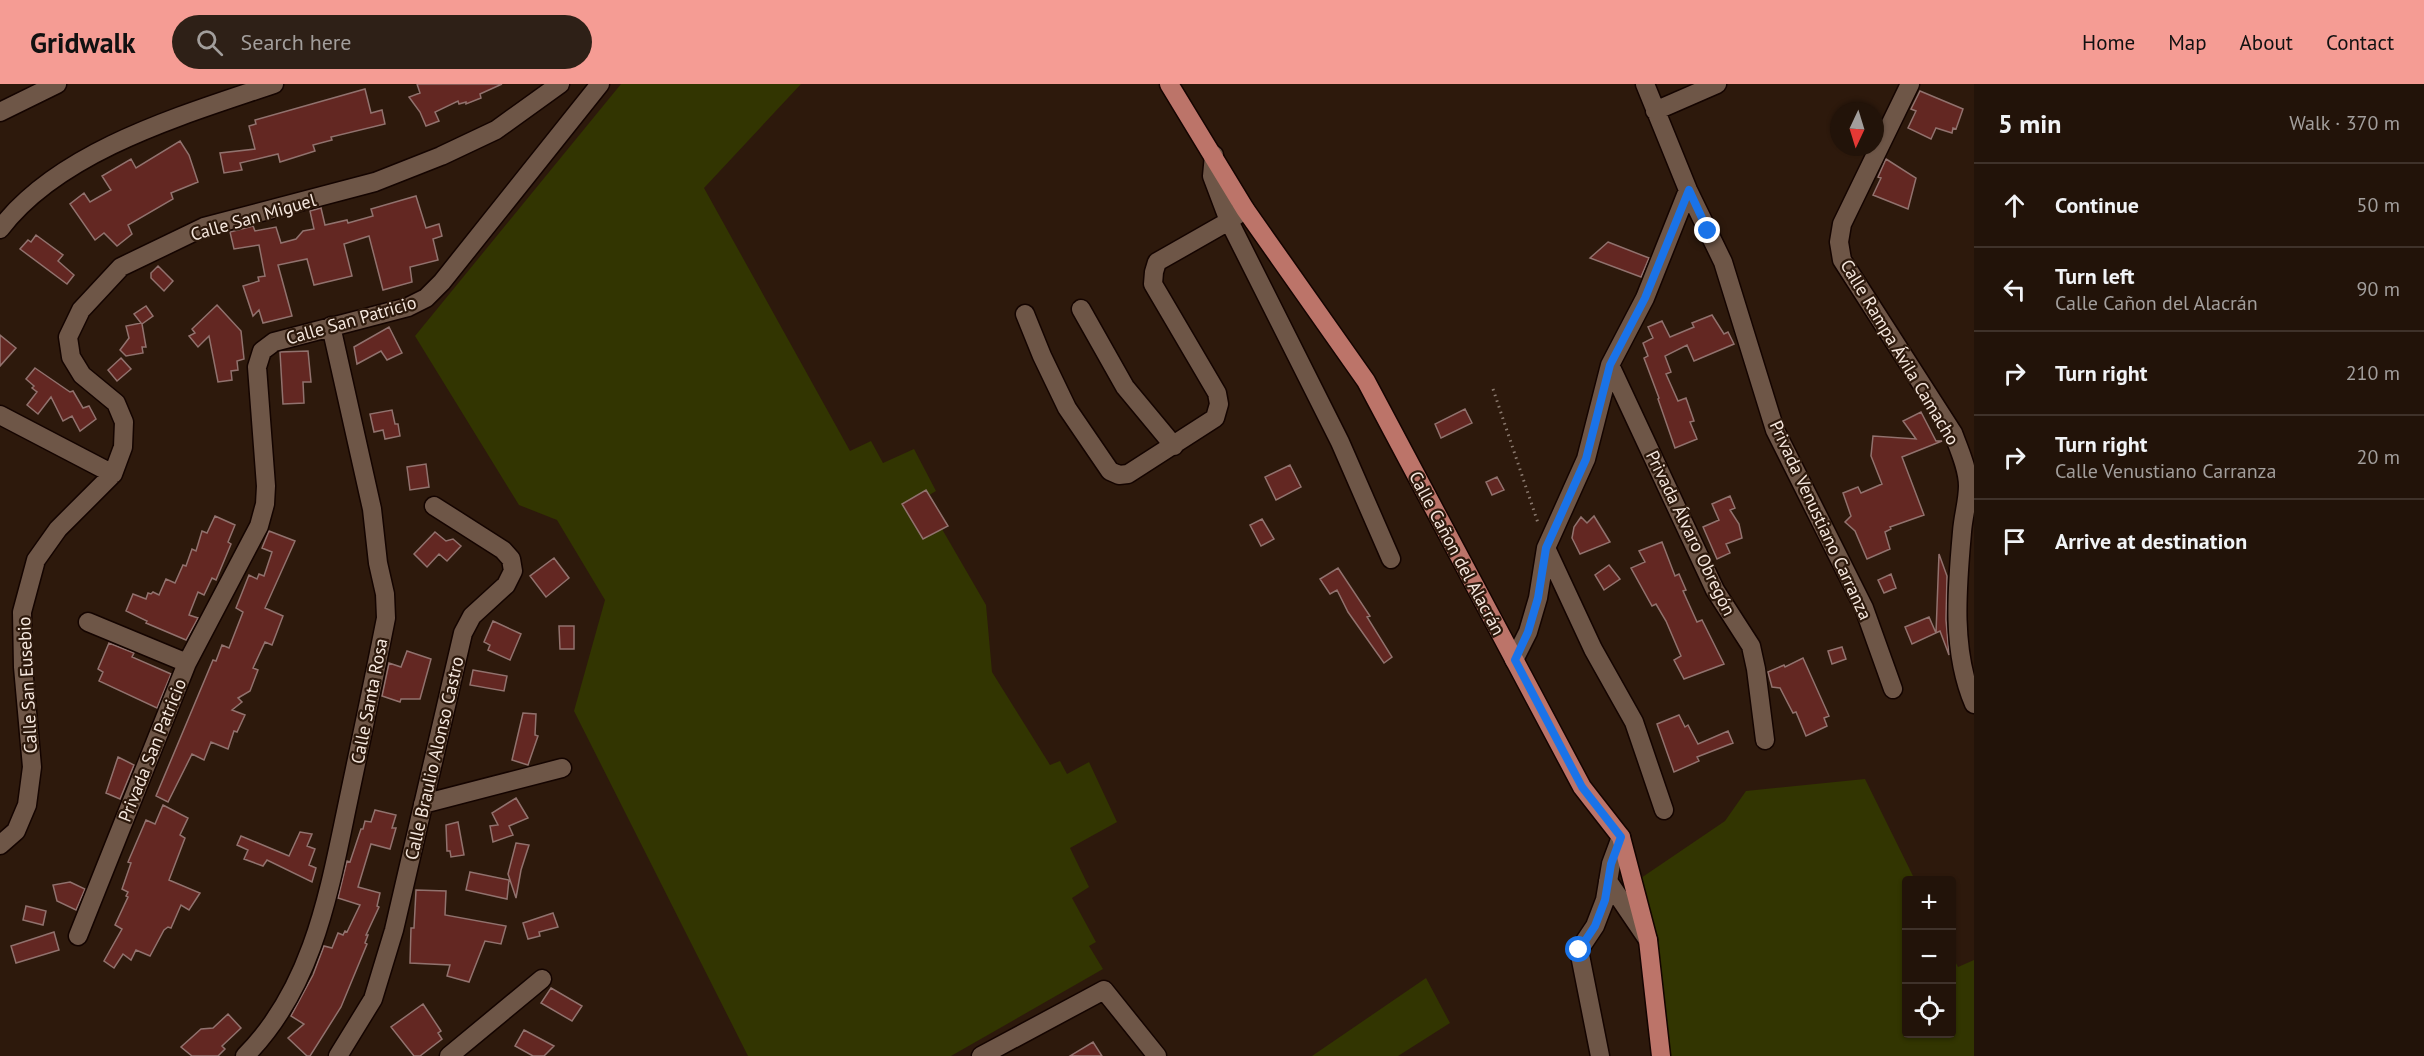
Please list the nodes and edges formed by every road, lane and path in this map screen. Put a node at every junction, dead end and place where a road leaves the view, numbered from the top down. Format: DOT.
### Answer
graph roads {
  1 [pos="57,84"];
  2 [pos="273,84"];
  3 [pos="560,84"];
  4 [pos="600,84"];
  5 [pos="1169,84"];
  6 [pos="1645,84"];
  7 [pos="1718,84"];
  8 [pos="1910,84"];
  9 [pos="1655,111"];
  10 [pos="0,112"];
  11 [pos="1214,155"];
  12 [pos="1689,190"];
  13 [pos="1245,209"];
  14 [pos="1228,221"];
  15 [pos="0,229"];
  16 [pos="1082,309"];
  17 [pos="1025,314"];
  18 [pos="331,326"];
  19 [pos="1610,365"];
  20 [pos="1493,388"];
  21 [pos="0,415"];
  22 [pos="1174,446"];
  23 [pos="113,474"];
  24 [pos="434,506"];
  25 [pos="1546,548"];
  26 [pos="1391,560"];
  27 [pos="88,622"];
  28 [pos="1515,660"];
  29 [pos="187,663"];
  30 [pos="1893,689"];
  31 [pos="1974,704"];
  32 [pos="1765,740"];
  33 [pos="562,768"];
  34 [pos="423,804"];
  35 [pos="1664,810"];
  36 [pos="1621,837"];
  37 [pos="0,845"];
  38 [pos="1608,881"];
  39 [pos="78,936"];
  40 [pos="1648,940"];
  41 [pos="542,979"];
  42 [pos="245,1056"];
  43 [pos="338,1056"];
  44 [pos="449,1056"];
  45 [pos="981,1056"];
  46 [pos="1157,1056"];
  47 [pos="1600,1056"];
  48 [pos="1661,1056"];
  1 -- 10 [label="street"];
  2 -- 15 [label="street"];
  3 -- 23 [label="street, Calle San Miguel"];
  4 -- 18 [label="street, Calle San Patricio"];
  5 -- 11 [label="main road, Calle Cañon del Alacrán"];
  6 -- 9 [label="street, Privada Venustiano Carranza"];
  7 -- 9 [label="street"];
  8 -- 31 [label="street, Calle Rampa Ávila Camacho"];
  9 -- 12 [label="street, Privada Venustiano Carranza"];
  11 -- 13 [label="main road, Calle Cañon del Alacrán"];
  11 -- 14 [label="street"];
  12 -- 19 [label="street"];
  12 -- 30 [label="street, Privada Venustiano Carranza"];
  13 -- 14 [label="street"];
  13 -- 28 [label="main road, Calle Cañon del Alacrán"];
  14 -- 22 [label="street"];
  14 -- 26 [label="street"];
  16 -- 22 [label="street"];
  17 -- 22 [label="street"];
  18 -- 29 [label="street, Calle San Patricio"];
  18 -- 42 [label="street, Calle Santa Rosa"];
  19 -- 25 [label="street"];
  19 -- 32 [label="street, Privada Álvaro Obregón"];
  20 -- 25 [label="path"];
  21 -- 23 [label="street"];
  23 -- 37 [label="street, Calle San Eusebio"];
  24 -- 34 [label="street, Calle Braulio Alonso Castro"];
  25 -- 28 [label="street"];
  25 -- 35 [label="street"];
  27 -- 29 [label="street, Privada San Patricio"];
  28 -- 36 [label="main road, Calle Cañon del Alacrán"];
  29 -- 39 [label="street, Privada San Patricio"];
  33 -- 34 [label="street"];
  34 -- 43 [label="street, Calle Braulio Alonso Castro"];
  36 -- 38 [label="street"];
  36 -- 40 [label="main road, Calle Cañon del Alacrán"];
  38 -- 40 [label="street"];
  38 -- 47 [label="street"];
  40 -- 48 [label="main road, Calle Cañon del Alacrán"];
  41 -- 44 [label="street"];
  45 -- 46 [label="street"];
}
